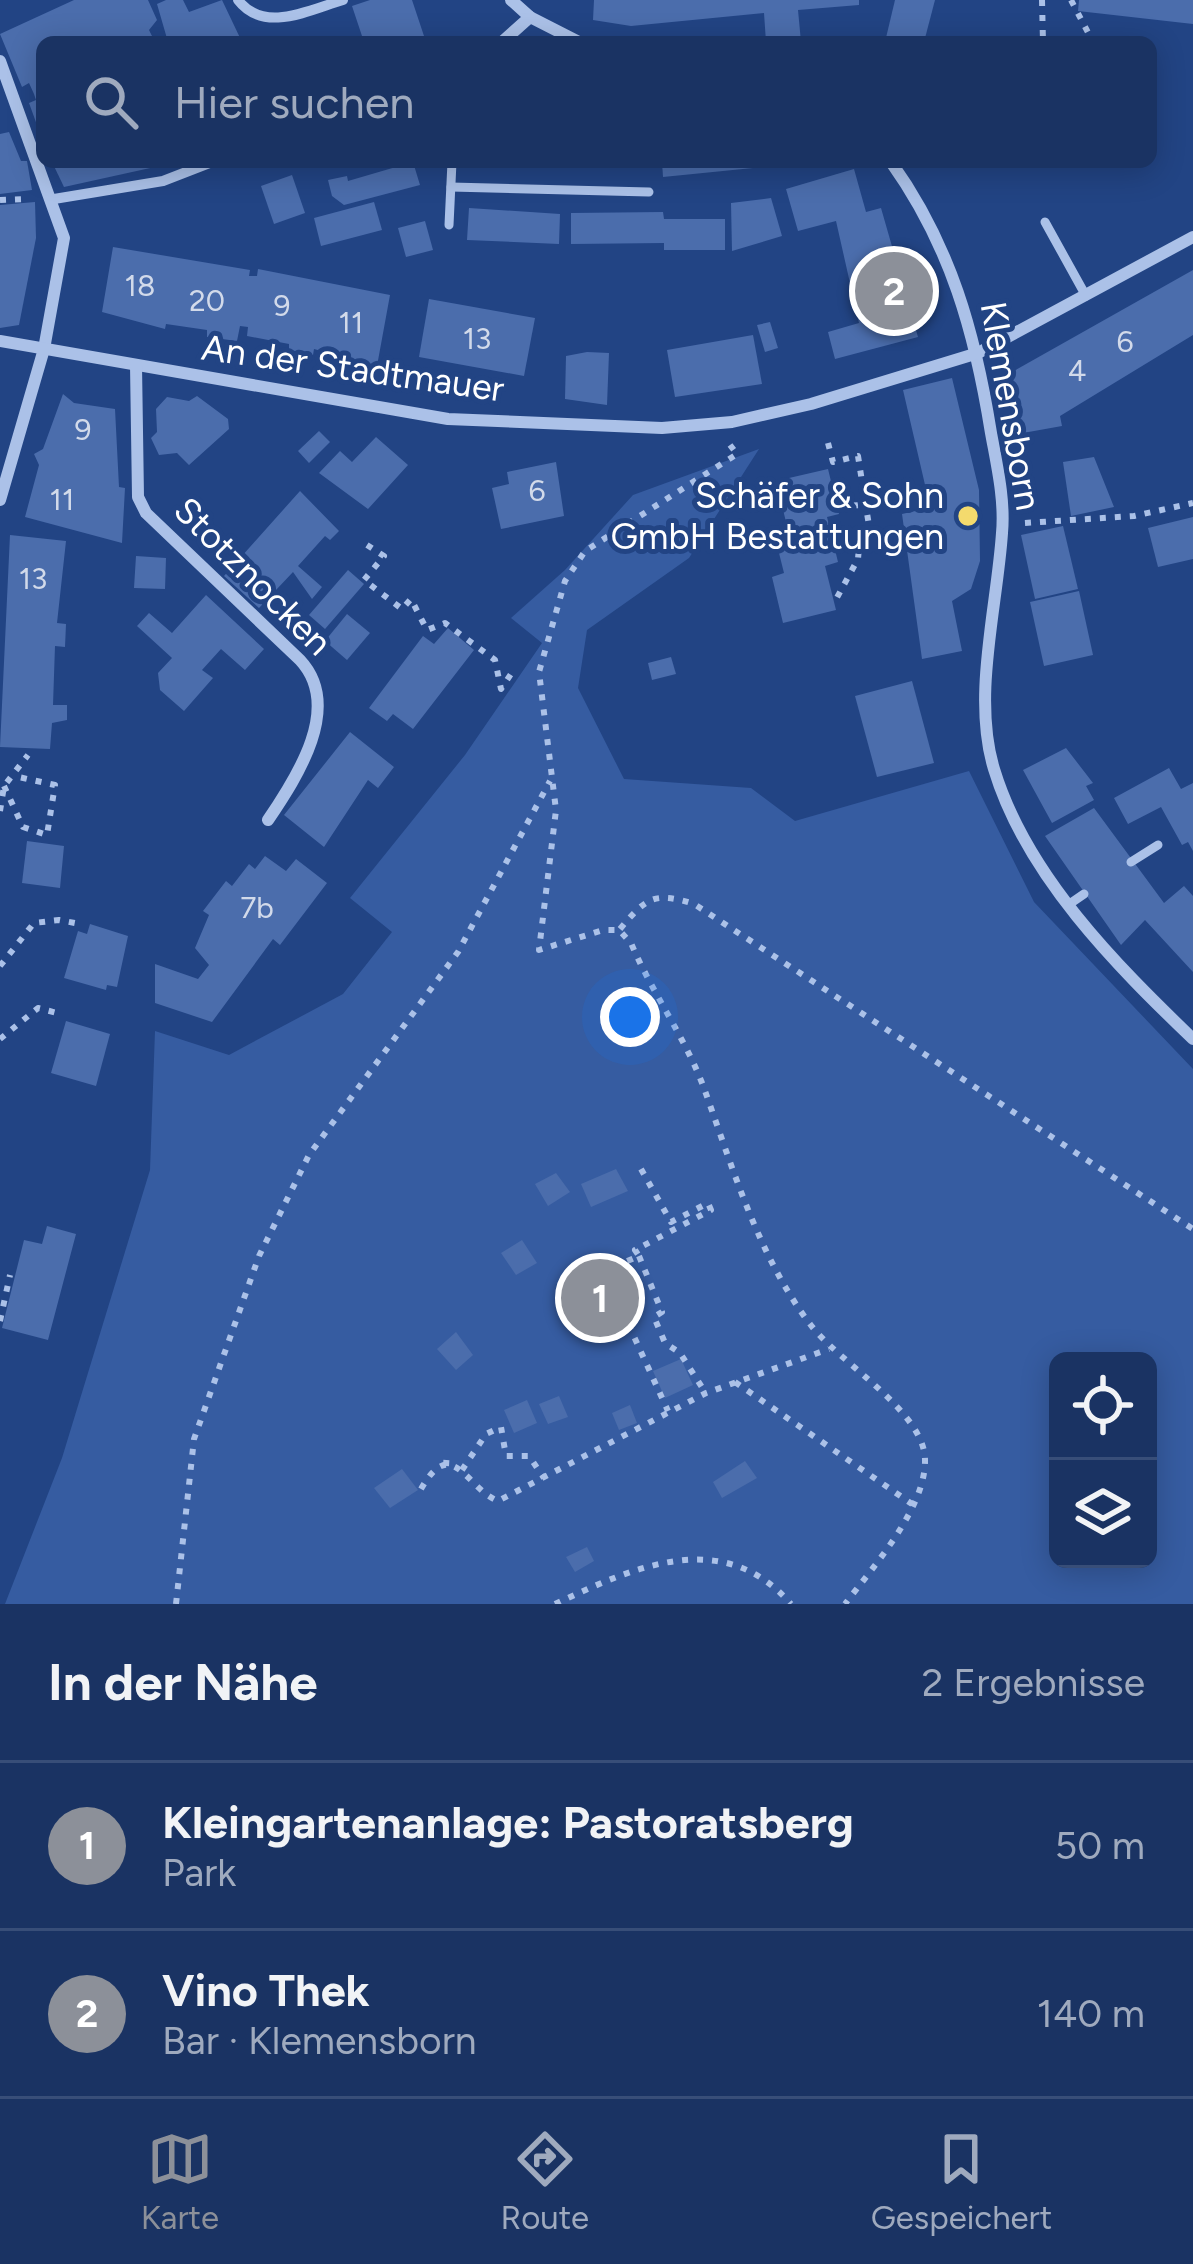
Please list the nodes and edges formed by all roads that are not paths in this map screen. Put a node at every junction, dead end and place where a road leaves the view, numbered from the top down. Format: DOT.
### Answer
graph roads {
  1 [pos="238,0"];
  2 [pos="343,0"];
  3 [pos="511,0"];
  4 [pos="530,17"];
  5 [pos="509,36"];
  6 [pos="567,36"];
  7 [pos="0,61"];
  8 [pos="36,153"];
  9 [pos="42,168"];
  10 [pos="197,168"];
  11 [pos="452,168"];
  12 [pos="896,168"];
  13 [pos="451,187"];
  14 [pos="649,192"];
  15 [pos="54,199"];
  16 [pos="1045,222"];
  17 [pos="449,225"];
  18 [pos="1193,237"];
  19 [pos="1086,296"];
  20 [pos="0,341"];
  21 [pos="44,349"];
  22 [pos="978,353"];
  23 [pos="136,365"];
  24 [pos="0,500"];
  25 [pos="268,820"];
  26 [pos="1158,844"];
  27 [pos="1131,862"];
  28 [pos="1084,894"];
  29 [pos="1068,905"];
  30 [pos="1193,1040"];
  1 -- 2 [label="street"];
  3 -- 4 [label="street"];
  4 -- 5 [label="street"];
  4 -- 6 [label="street"];
  7 -- 8 [label="street"];
  9 -- 15 [label="street"];
  10 -- 15 [label="street"];
  11 -- 13 [label="lane"];
  12 -- 22 [label="street, Klemensborn"];
  13 -- 14 [label="lane"];
  13 -- 17 [label="lane"];
  15 -- 21 [label="street"];
  16 -- 19 [label="lane"];
  18 -- 19 [label="street, An der Stadtmauer"];
  19 -- 22 [label="street, An der Stadtmauer"];
  20 -- 21 [label="street, An der Stadtmauer"];
  21 -- 23 [label="street, An der Stadtmauer"];
  21 -- 24 [label="street"];
  22 -- 23 [label="street, An der Stadtmauer"];
  22 -- 29 [label="street, Klemensborn"];
  23 -- 25 [label="street, Stotznocken"];
  26 -- 27 [label="lane"];
  28 -- 29 [label="lane"];
  29 -- 30 [label="street, Klemensborn"];
}
